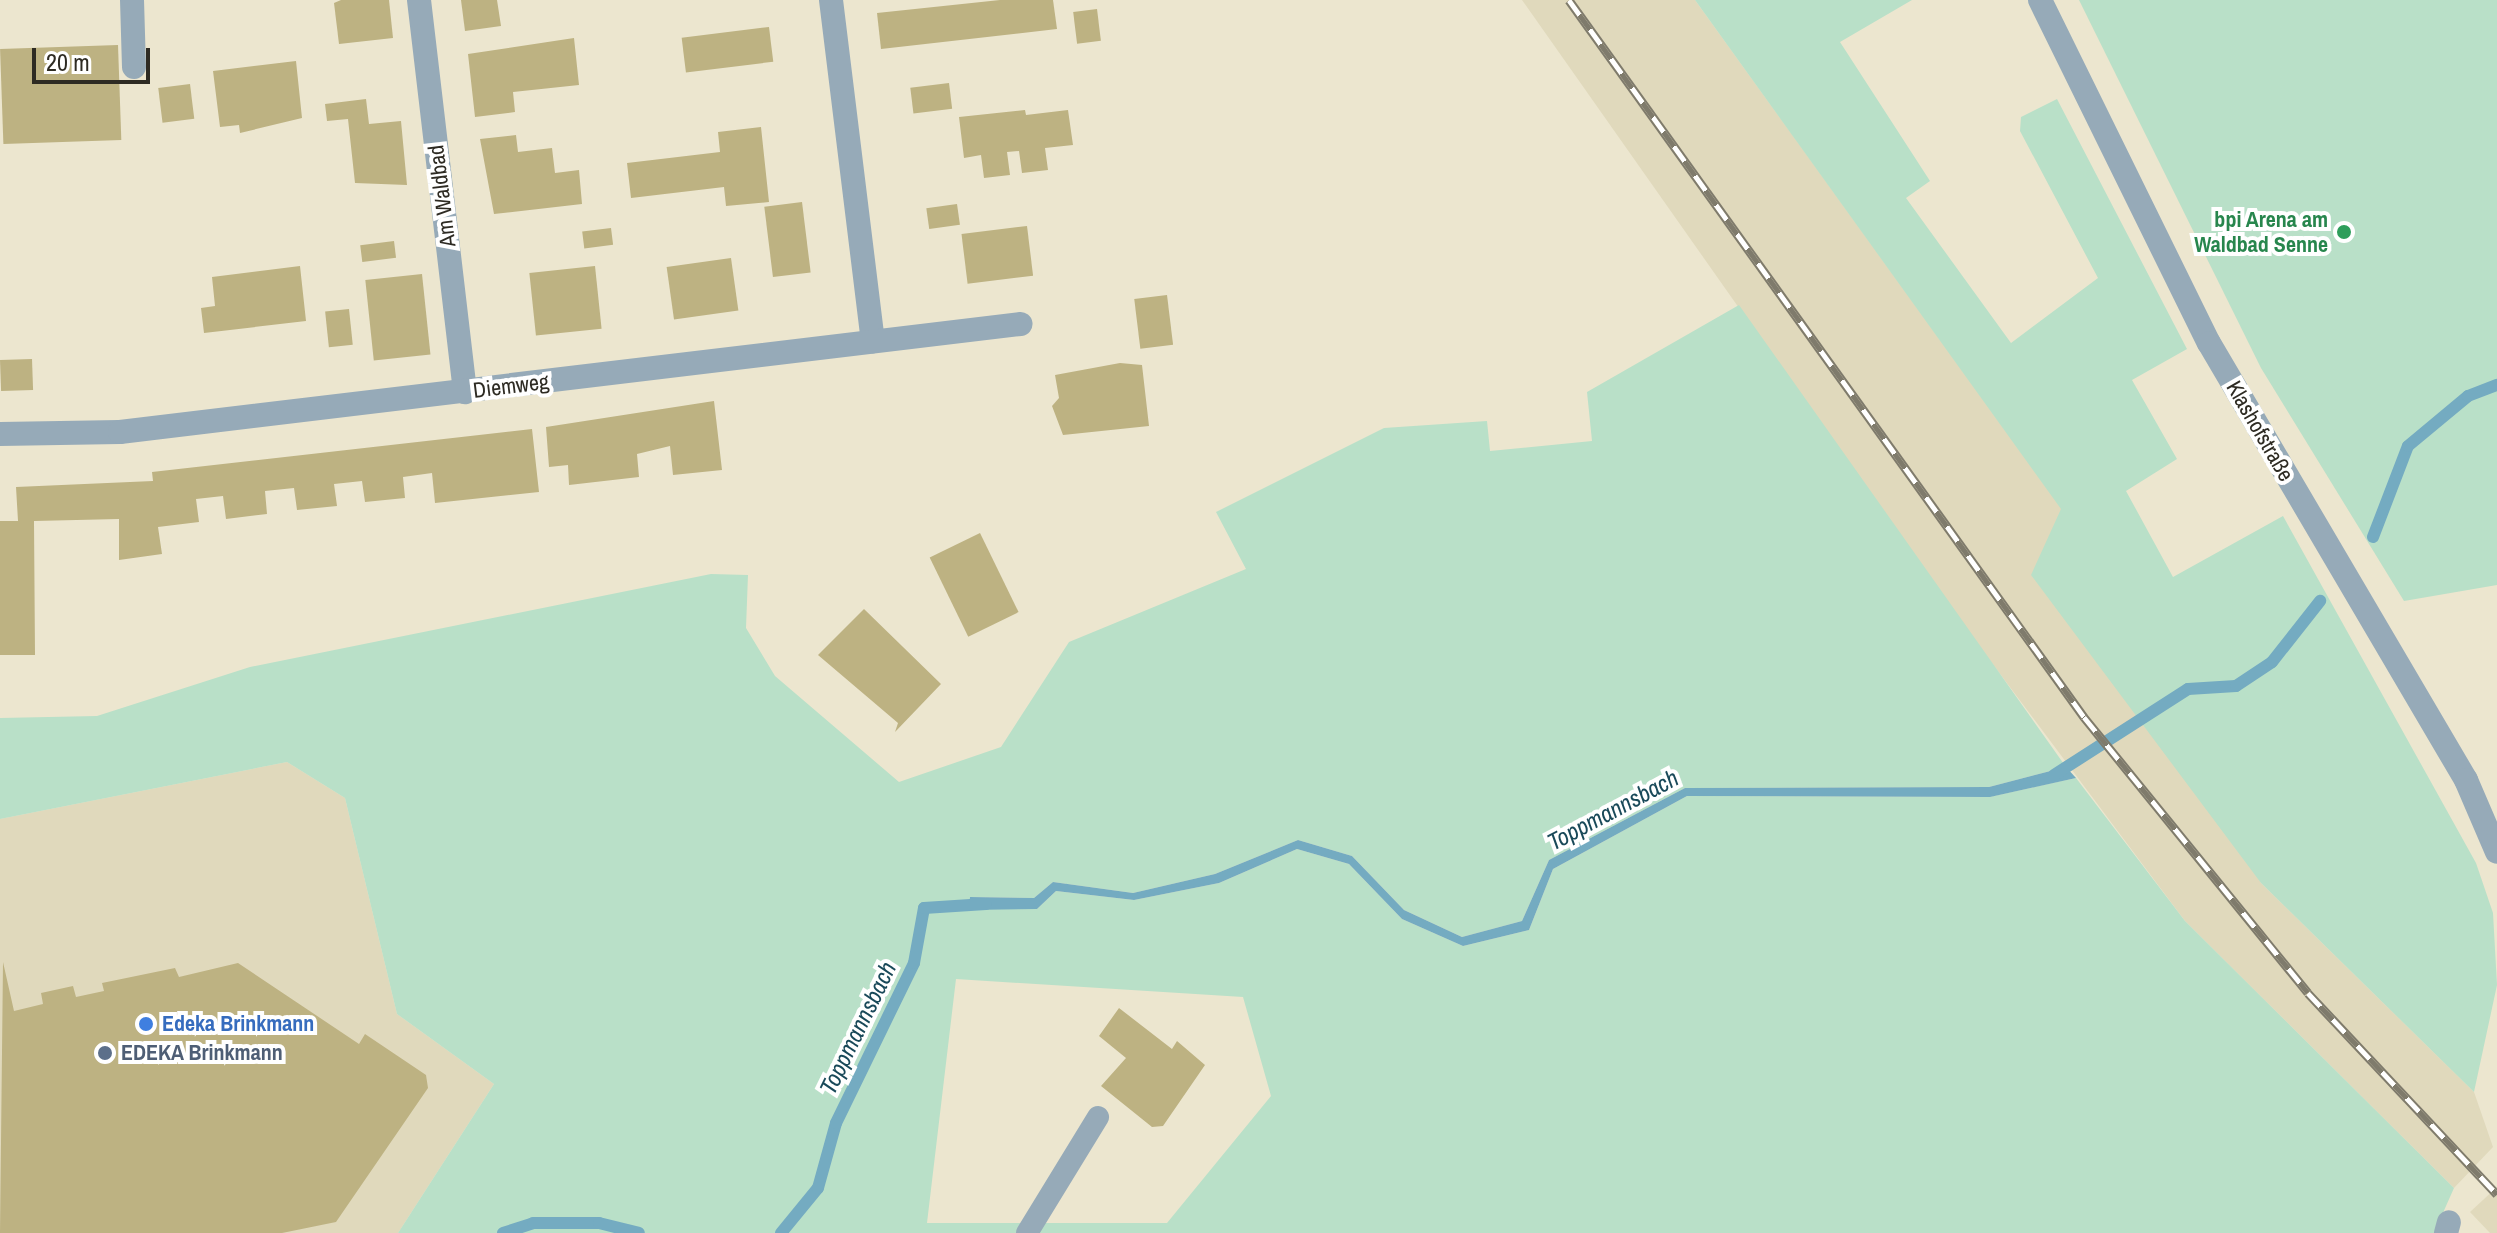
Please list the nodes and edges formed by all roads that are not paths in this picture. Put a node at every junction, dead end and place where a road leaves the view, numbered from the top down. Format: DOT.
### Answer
graph roads {
  1 [pos="132,0"];
  2 [pos="419,0"];
  3 [pos="831,0"];
  4 [pos="2040,0"];
  5 [pos="134,67"];
  6 [pos="1021,324"];
  7 [pos="873,341"];
  8 [pos="465,392"];
  9 [pos="0,434"];
  10 [pos="2497,852"];
  11 [pos="1098,1117"];
  12 [pos="1027,1233"];
  1 -- 5 [label="street"];
  2 -- 8 [label="street, Am Waldbad"];
  3 -- 7 [label="street"];
  4 -- 10 [label="street, Klashofstraße"];
  6 -- 7 [label="street, Diemweg"];
  7 -- 8 [label="street, Diemweg"];
  8 -- 9 [label="street, Diemweg"];
  11 -- 12 [label="lane"];
}
